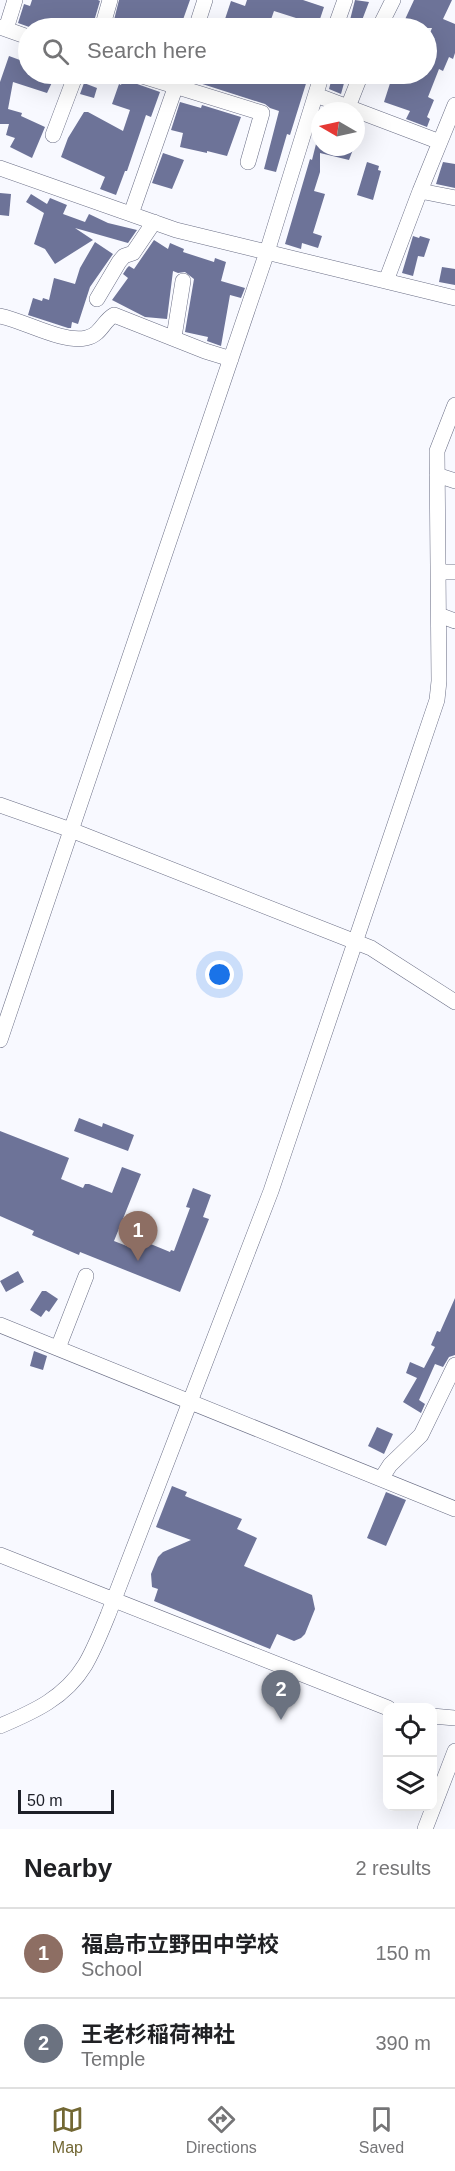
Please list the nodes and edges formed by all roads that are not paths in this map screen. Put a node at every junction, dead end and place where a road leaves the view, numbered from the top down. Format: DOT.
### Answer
graph roads {
  1 [pos="15,0"];
  2 [pos="110,0"];
  3 [pos="206,0"];
  4 [pos="345,0"];
  5 [pos="393,0"];
  6 [pos="105,18"];
  7 [pos="200,18"];
  8 [pos="339,18"];
  9 [pos="384,18"];
  10 [pos="3,28"];
  11 [pos="18,33"];
  12 [pos="72,84"];
  13 [pos="177,84"];
  14 [pos="188,84"];
  15 [pos="319,84"];
  16 [pos="357,84"];
  17 [pos="316,95"];
  18 [pos="335,102"];
  19 [pos="350,102"];
  20 [pos="455,105"];
  21 [pos="365,113"];
  22 [pos="53,135"];
  23 [pos="440,142"];
  24 [pos="248,162"];
  25 [pos="0,168"];
  26 [pos="420,191"];
  27 [pos="455,198"];
  28 [pos="131,214"];
  29 [pos="154,222"];
  30 [pos="267,252"];
  31 [pos="183,281"];
  32 [pos="386,281"];
  33 [pos="455,298"];
  34 [pos="97,300"];
  35 [pos="0,316"];
  36 [pos="174,337"];
  37 [pos="231,359"];
  38 [pos="455,405"];
  39 [pos="437,475"];
  40 [pos="455,482"];
  41 [pos="438,572"];
  42 [pos="455,572"];
  43 [pos="439,615"];
  44 [pos="455,621"];
  45 [pos="0,805"];
  46 [pos="72,830"];
  47 [pos="356,942"];
  48 [pos="455,1002"];
  49 [pos="0,1040"];
  50 [pos="86,1276"];
  51 [pos="1,1327"];
  52 [pos="58,1348"];
  53 [pos="455,1365"];
  54 [pos="192,1402"];
  55 [pos="381,1479"];
  56 [pos="455,1509"];
  57 [pos="0,1555"];
  58 [pos="114,1600"];
  59 [pos="383,1705"];
  60 [pos="437,1716"];
  61 [pos="455,1718"];
  62 [pos="0,1726"];
  63 [pos="455,1751"];
  64 [pos="425,1829"];
  1 -- 10 [label="street"];
  2 -- 6 [label="street"];
  3 -- 7 [label="street"];
  4 -- 8 [label="street"];
  5 -- 9 [label="street"];
  10 -- 11 [label="street"];
  12 -- 22 [label="street"];
  13 -- 28 [label="street"];
  14 -- 24 [label="street"];
  15 -- 17 [label="street"];
  16 -- 19 [label="street"];
  17 -- 18 [label="street"];
  17 -- 30 [label="street"];
  20 -- 23 [label="street"];
  21 -- 23 [label="street"];
  23 -- 26 [label="street"];
  25 -- 28 [label="street"];
  26 -- 27 [label="street"];
  26 -- 32 [label="street"];
  28 -- 29 [label="street"];
  29 -- 30 [label="street"];
  29 -- 34 [label="street"];
  30 -- 32 [label="street"];
  30 -- 37 [label="street"];
  31 -- 36 [label="street"];
  32 -- 33 [label="street"];
  35 -- 36 [label="street"];
  36 -- 37 [label="street"];
  37 -- 46 [label="street"];
  38 -- 39 [label="street"];
  39 -- 40 [label="street"];
  39 -- 41 [label="street"];
  41 -- 42 [label="street"];
  41 -- 43 [label="street"];
  43 -- 44 [label="street"];
  43 -- 47 [label="street"];
  45 -- 46 [label="street"];
  46 -- 47 [label="street"];
  46 -- 49 [label="street"];
  47 -- 48 [label="street"];
  47 -- 54 [label="street"];
  50 -- 52 [label="street"];
  51 -- 52 [label="street"];
  52 -- 54 [label="street"];
  53 -- 55 [label="street"];
  54 -- 55 [label="street"];
  54 -- 58 [label="street"];
  55 -- 56 [label="street"];
  57 -- 58 [label="street"];
  58 -- 59 [label="street"];
  58 -- 62 [label="street"];
  60 -- 61 [label="street"];
  63 -- 64 [label="street"];
}
